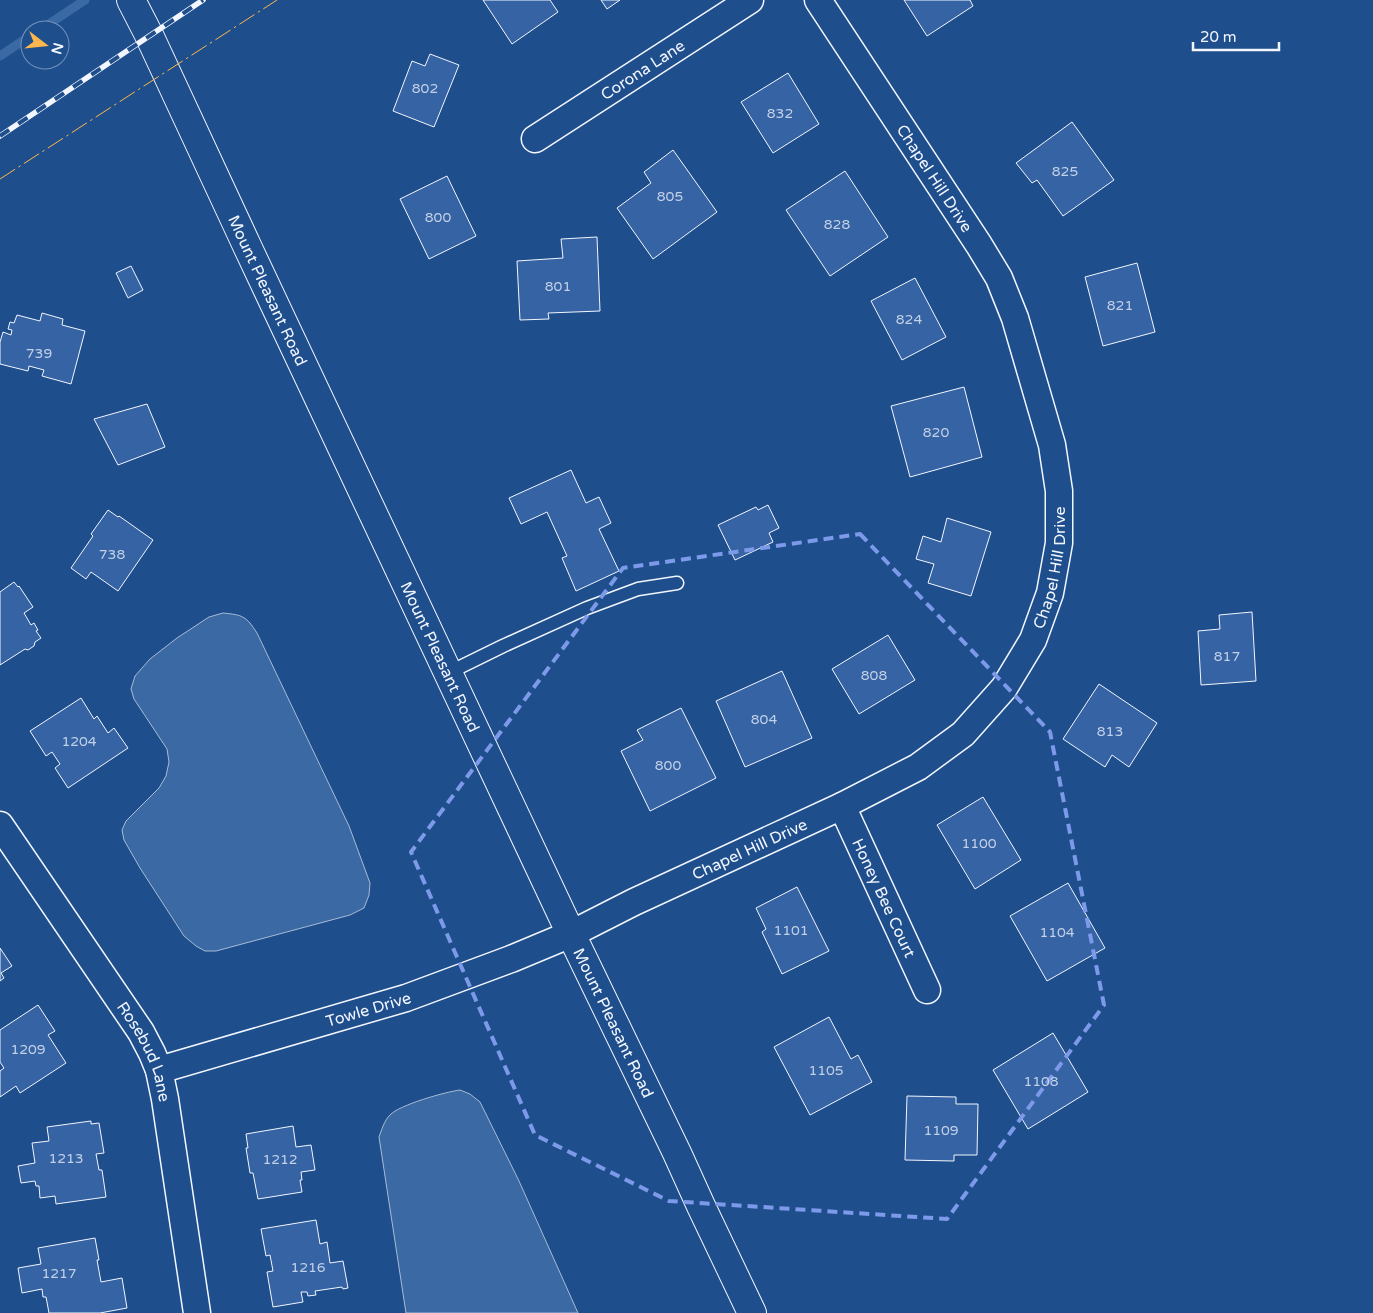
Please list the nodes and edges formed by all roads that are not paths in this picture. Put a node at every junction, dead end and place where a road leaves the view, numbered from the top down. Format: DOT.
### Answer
graph roads {
  1 [pos="131,0"];
  2 [pos="750,0"];
  3 [pos="818,0"];
  4 [pos="535,139"];
  5 [pos="677,583"];
  6 [pos="448,673"];
  7 [pos="842,806"];
  8 [pos="0,825"];
  9 [pos="571,934"];
  10 [pos="927,990"];
  11 [pos="159,1070"];
  12 [pos="197,1313"];
  13 [pos="752,1313"];
  1 -- 6 [label="highway, Mount Pleasant Road"];
  2 -- 4 [label="street, Corona Lane"];
  3 -- 7 [label="street, Chapel Hill Drive"];
  5 -- 6 [label="lane"];
  6 -- 9 [label="highway, Mount Pleasant Road"];
  7 -- 9 [label="street, Chapel Hill Drive"];
  7 -- 10 [label="street, Honey Bee Court"];
  8 -- 11 [label="street, Rosebud Lane"];
  9 -- 11 [label="street, Towle Drive"];
  9 -- 13 [label="highway, Mount Pleasant Road"];
  11 -- 12 [label="street, Rosebud Lane"];
}
